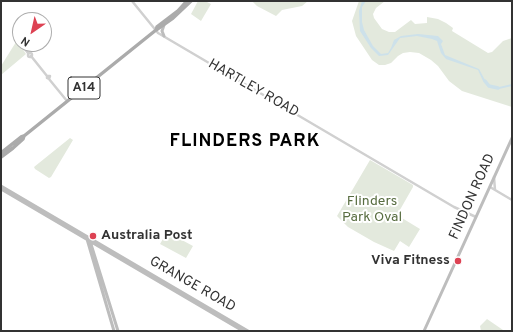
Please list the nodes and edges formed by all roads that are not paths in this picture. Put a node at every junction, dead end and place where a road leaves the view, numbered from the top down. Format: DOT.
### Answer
graph roads {
  1 [pos="132,1"];
  2 [pos="187,1"];
  3 [pos="191,1"];
  4 [pos="164,26"];
  5 [pos="156,30"];
  6 [pos="164,36"];
  7 [pos="27,52"];
  8 [pos="67,101"];
  9 [pos="24,136"];
  10 [pos="512,138"];
  11 [pos="1,153"];
  12 [pos="1,157"];
  13 [pos="494,176"];
  14 [pos="1,186"];
  15 [pos="490,187"];
  16 [pos="1,189"];
  17 [pos="495,190"];
  18 [pos="512,200"];
  19 [pos="476,217"];
  20 [pos="89,239"];
  21 [pos="96,245"];
  22 [pos="92,247"];
  23 [pos="114,331"];
  24 [pos="118,331"];
  25 [pos="243,331"];
  26 [pos="248,331"];
  27 [pos="424,331"];
  1 -- 5 [label="street, HARTLEY ROAD"];
  2 -- 5 [label="main road, A14"];
  3 -- 4 [label="main road, A14"];
  4 -- 5 [label="main road, A14"];
  4 -- 6 [label="main road"];
  5 -- 6 [label="street, HARTLEY ROAD"];
  5 -- 8 [label="main road, A14"];
  6 -- 19 [label="street, HARTLEY ROAD"];
  7 -- 8 [label="street"];
  8 -- 9 [label="main road, A14"];
  9 -- 11 [label="main road, A14"];
  9 -- 12 [label="main road, A14"];
  10 -- 13 [label="main road, FINDON ROAD"];
  13 -- 15 [label="main road, FINDON ROAD"];
  13 -- 17 [label="street"];
  14 -- 20 [label="main road, GRANGE ROAD"];
  15 -- 17 [label="street"];
  15 -- 19 [label="main road, FINDON ROAD"];
  16 -- 20 [label="main road, GRANGE ROAD"];
  17 -- 18 [label="street"];
  19 -- 27 [label="main road, FINDON ROAD"];
  20 -- 21 [label="main road, GRANGE ROAD"];
  20 -- 22 [label="main road"];
  20 -- 23 [label="main road"];
  20 -- 26 [label="main road, GRANGE ROAD"];
  21 -- 22 [label="main road"];
  21 -- 25 [label="main road, GRANGE ROAD"];
  22 -- 24 [label="main road"];
}
